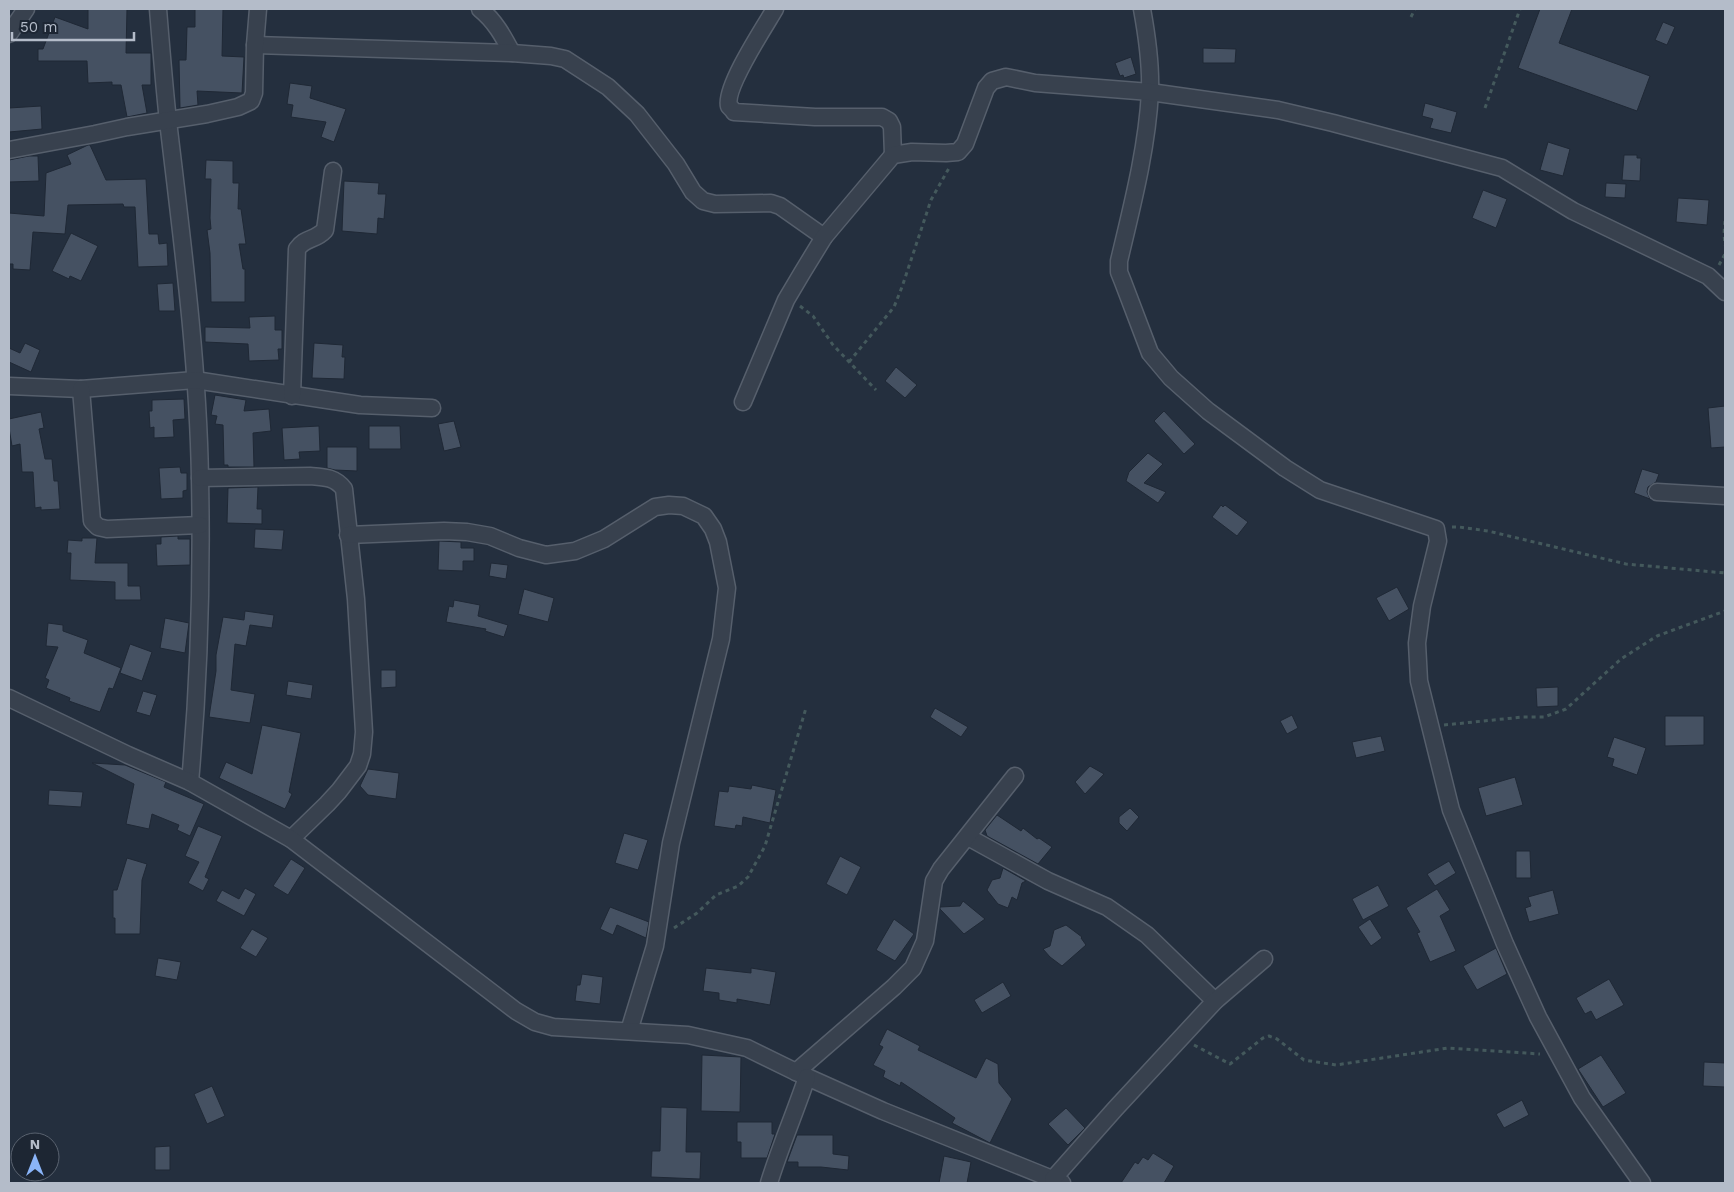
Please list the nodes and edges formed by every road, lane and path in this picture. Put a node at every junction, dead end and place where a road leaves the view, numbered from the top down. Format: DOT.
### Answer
graph roads {
  1 [pos="26,9"];
  2 [pos="158,9"];
  3 [pos="258,9"];
  4 [pos="480,9"];
  5 [pos="775,9"];
  6 [pos="1142,9"];
  7 [pos="1415,9"];
  8 [pos="1520,9"];
  9 [pos="1411,17"];
  10 [pos="9,34"];
  11 [pos="254,45"];
  12 [pos="512,53"];
  13 [pos="1150,92"];
  14 [pos="1485,108"];
  15 [pos="168,120"];
  16 [pos="9,150"];
  17 [pos="958,152"];
  18 [pos="893,155"];
  19 [pos="333,171"];
  20 [pos="1725,221"];
  21 [pos="824,237"];
  22 [pos="1725,245"];
  23 [pos="1725,292"];
  24 [pos="786,300"];
  25 [pos="849,362"];
  26 [pos="195,380"];
  27 [pos="9,386"];
  28 [pos="81,388"];
  29 [pos="876,390"];
  30 [pos="292,396"];
  31 [pos="743,402"];
  32 [pos="432,408"];
  33 [pos="200,478"];
  34 [pos="1657,492"];
  35 [pos="1725,496"];
  36 [pos="200,525"];
  37 [pos="1436,529"];
  38 [pos="348,535"];
  39 [pos="1725,573"];
  40 [pos="1725,611"];
  41 [pos="9,698"];
  42 [pos="806,708"];
  43 [pos="1431,726"];
  44 [pos="1015,776"];
  45 [pos="190,782"];
  46 [pos="968,837"];
  47 [pos="291,839"];
  48 [pos="656,940"];
  49 [pos="1264,959"];
  50 [pos="1215,1001"];
  51 [pos="628,1031"];
  52 [pos="1180,1038"];
  53 [pos="1558,1055"];
  54 [pos="802,1075"];
  55 [pos="1058,1181"];
  56 [pos="770,1183"];
  57 [pos="1642,1183"];
  1 -- 10 [label="street"];
  2 -- 15 [label="street"];
  3 -- 11 [label="street"];
  4 -- 12 [label="street"];
  5 -- 18 [label="street"];
  6 -- 13 [label="street"];
  7 -- 9 [label="path"];
  8 -- 14 [label="path"];
  11 -- 12 [label="street"];
  11 -- 15 [label="street"];
  12 -- 21 [label="street"];
  13 -- 17 [label="street"];
  13 -- 23 [label="street"];
  13 -- 37 [label="street"];
  15 -- 16 [label="street"];
  15 -- 26 [label="street"];
  17 -- 18 [label="street"];
  17 -- 25 [label="path"];
  18 -- 21 [label="street"];
  19 -- 30 [label="street"];
  20 -- 22 [label="path"];
  21 -- 24 [label="street"];
  24 -- 25 [label="path"];
  24 -- 31 [label="street"];
  25 -- 29 [label="path"];
  26 -- 28 [label="street"];
  26 -- 30 [label="street"];
  26 -- 33 [label="street"];
  27 -- 28 [label="street"];
  28 -- 36 [label="street"];
  30 -- 32 [label="street"];
  33 -- 36 [label="street"];
  33 -- 38 [label="street"];
  34 -- 35 [label="street"];
  36 -- 45 [label="street"];
  37 -- 39 [label="path"];
  37 -- 43 [label="street"];
  38 -- 47 [label="street"];
  38 -- 48 [label="street"];
  40 -- 43 [label="path"];
  41 -- 45 [label="street"];
  42 -- 48 [label="path"];
  43 -- 53 [label="street"];
  44 -- 46 [label="street"];
  45 -- 47 [label="street"];
  46 -- 50 [label="street"];
  46 -- 54 [label="street"];
  47 -- 51 [label="street"];
  48 -- 51 [label="street"];
  49 -- 50 [label="street"];
  50 -- 52 [label="street"];
  51 -- 54 [label="street"];
  52 -- 53 [label="path"];
  52 -- 55 [label="street"];
  53 -- 57 [label="street"];
  54 -- 55 [label="street"];
  54 -- 56 [label="street"];
}
